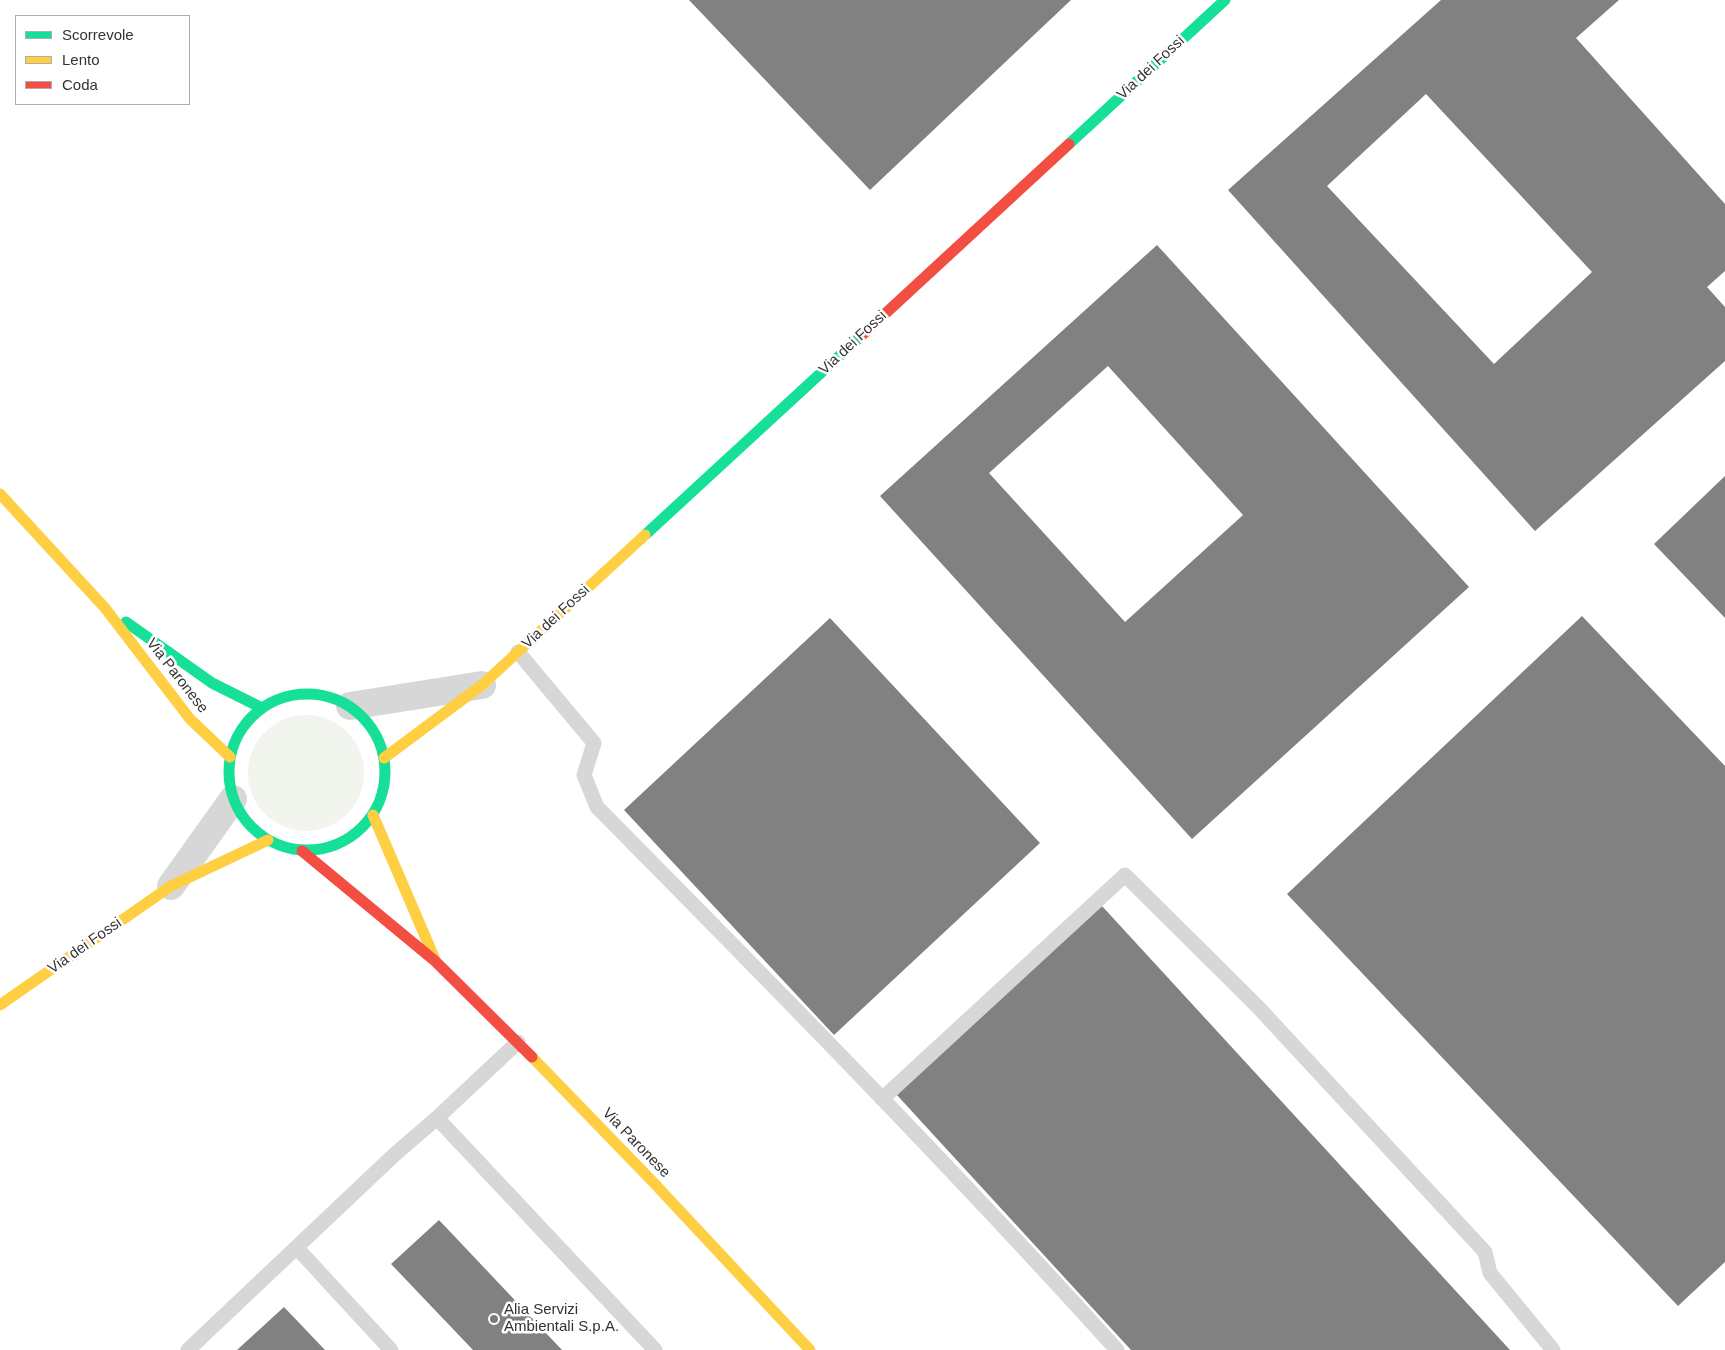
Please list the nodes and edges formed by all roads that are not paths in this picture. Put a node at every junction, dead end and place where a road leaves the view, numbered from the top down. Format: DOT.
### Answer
graph roads {
  1 [pos="1225,0"];
  2 [pos="0,494"];
  3 [pos="105,608"];
  4 [pos="518,652"];
  5 [pos="482,685"];
  6 [pos="350,706"];
  7 [pos="262,708"];
  8 [pos="230,757"];
  9 [pos="384,758"];
  10 [pos="233,799"];
  11 [pos="374,815"];
  12 [pos="268,840"];
  13 [pos="302,851"];
  14 [pos="171,886"];
  15 [pos="435,961"];
  16 [pos="0,1005"];
  17 [pos="518,1042"];
  18 [pos="882,1099"];
  19 [pos="437,1118"];
  20 [pos="297,1248"];
  21 [pos="188,1350"];
  22 [pos="391,1350"];
  23 [pos="655,1350"];
  24 [pos="810,1350"];
  25 [pos="1117,1350"];
  26 [pos="1553,1350"];
  1 -- 4 [label="main road, Via dei Fossi"];
  2 -- 3 [label="main road, Via Paronese"];
  3 -- 7 [label="main road, Via Paronese"];
  3 -- 8 [label="main road, Via Paronese"];
  4 -- 5 [label="main road, Via dei Fossi"];
  4 -- 18 [label="lane"];
  5 -- 6 [label="street"];
  5 -- 9 [label="main road, Via dei Fossi"];
  6 -- 7 [label="main road"];
  6 -- 9 [label="main road"];
  7 -- 8 [label="main road"];
  8 -- 10 [label="main road"];
  9 -- 11 [label="main road"];
  10 -- 12 [label="main road"];
  10 -- 14 [label="street, Via dei Fossi"];
  11 -- 13 [label="main road"];
  11 -- 15 [label="main road, Via Paronese"];
  12 -- 13 [label="main road"];
  12 -- 14 [label="main road, Via dei Fossi"];
  13 -- 15 [label="main road, Via Paronese"];
  14 -- 16 [label="main road, Via dei Fossi"];
  15 -- 17 [label="main road, Via Paronese"];
  17 -- 19 [label="lane"];
  17 -- 24 [label="main road, Via Paronese"];
  18 -- 25 [label="lane"];
  18 -- 26 [label="lane"];
  19 -- 20 [label="lane"];
  19 -- 23 [label="lane"];
  20 -- 21 [label="lane"];
  20 -- 22 [label="lane"];
}
